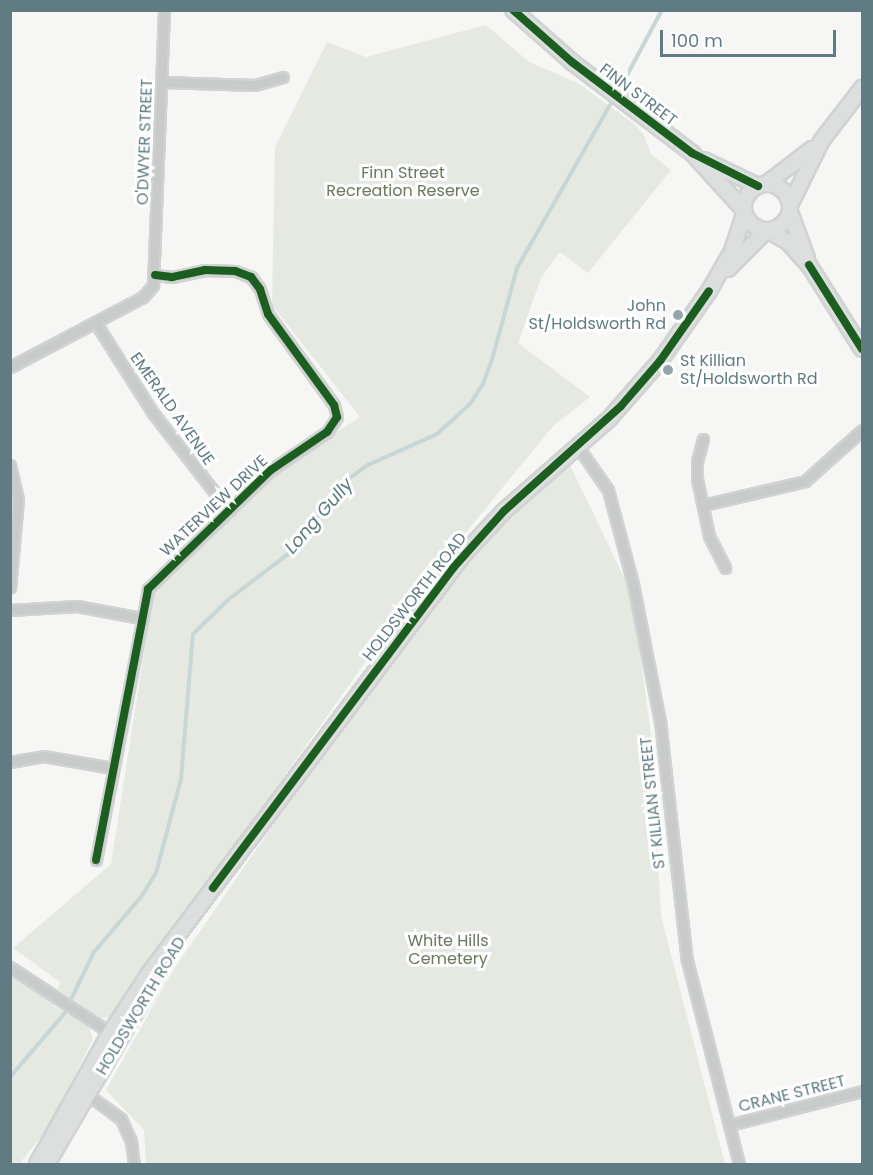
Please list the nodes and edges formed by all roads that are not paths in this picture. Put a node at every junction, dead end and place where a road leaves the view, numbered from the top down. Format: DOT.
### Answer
graph roads {
  1 [pos="164,10"];
  2 [pos="513,10"];
  3 [pos="283,77"];
  4 [pos="162,82"];
  5 [pos="862,88"];
  6 [pos="822,140"];
  7 [pos="692,153"];
  8 [pos="762,185"];
  9 [pos="790,209"];
  10 [pos="744,211"];
  11 [pos="767,231"];
  12 [pos="809,265"];
  13 [pos="155,275"];
  14 [pos="709,291"];
  15 [pos="95,322"];
  16 [pos="862,349"];
  17 [pos="10,368"];
  18 [pos="862,430"];
  19 [pos="703,439"];
  20 [pos="578,447"];
  21 [pos="10,465"];
  22 [pos="703,505"];
  23 [pos="229,511"];
  24 [pos="725,568"];
  25 [pos="10,588"];
  26 [pos="10,610"];
  27 [pos="141,618"];
  28 [pos="10,762"];
  29 [pos="113,768"];
  30 [pos="96,860"];
  31 [pos="10,967"];
  32 [pos="115,1036"];
  33 [pos="84,1091"];
  34 [pos="862,1091"];
  35 [pos="729,1125"];
  36 [pos="37,1164"];
  37 [pos="47,1164"];
  38 [pos="134,1164"];
  39 [pos="739,1164"];
  1 -- 4 [label="street, O'DWYER STREET"];
  2 -- 7 [label="main road, FINN STREET"];
  3 -- 4 [label="street"];
  4 -- 13 [label="street, O'DWYER STREET"];
  5 -- 6 [label="main road"];
  6 -- 8 [label="main road"];
  6 -- 9 [label="main road"];
  7 -- 8 [label="main road, FINN STREET"];
  7 -- 10 [label="main road, FINN STREET"];
  8 -- 9 [label="main road"];
  8 -- 10 [label="main road"];
  9 -- 11 [label="main road"];
  9 -- 12 [label="main road"];
  10 -- 11 [label="main road"];
  10 -- 14 [label="main road, HOLDSWORTH ROAD"];
  11 -- 12 [label="main road"];
  11 -- 14 [label="main road, HOLDSWORTH ROAD"];
  12 -- 16 [label="main road"];
  13 -- 15 [label="street"];
  13 -- 23 [label="street, WATERVIEW DRIVE"];
  14 -- 20 [label="main road, HOLDSWORTH ROAD"];
  15 -- 17 [label="street"];
  15 -- 23 [label="street, EMERALD AVENUE"];
  18 -- 22 [label="street"];
  19 -- 22 [label="street"];
  20 -- 32 [label="main road, HOLDSWORTH ROAD"];
  20 -- 35 [label="street, ST KILLIAN STREET"];
  21 -- 25 [label="street"];
  22 -- 24 [label="street"];
  23 -- 27 [label="street, WATERVIEW DRIVE"];
  26 -- 27 [label="street"];
  27 -- 29 [label="street, WATERVIEW DRIVE"];
  28 -- 29 [label="street"];
  29 -- 30 [label="street, WATERVIEW DRIVE"];
  31 -- 32 [label="street"];
  32 -- 33 [label="main road, HOLDSWORTH ROAD"];
  33 -- 36 [label="main road, HOLDSWORTH ROAD"];
  33 -- 37 [label="main road, HOLDSWORTH ROAD"];
  33 -- 38 [label="street, HOLDSWORTH ROAD"];
  34 -- 35 [label="street, CRANE STREET"];
  35 -- 39 [label="street, ST KILLIAN STREET"];
}
